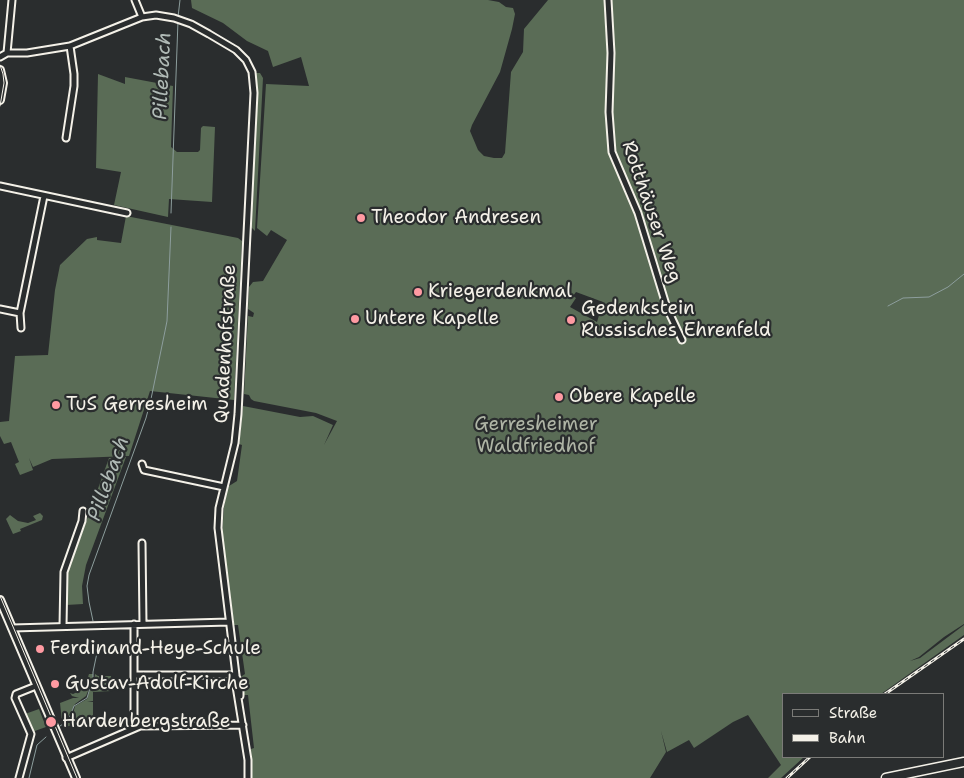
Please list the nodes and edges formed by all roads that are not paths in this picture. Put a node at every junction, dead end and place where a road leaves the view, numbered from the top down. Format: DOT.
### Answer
graph roads {
  1 [pos="12,0"];
  2 [pos="135,0"];
  3 [pos="608,0"];
  4 [pos="142,17"];
  5 [pos="70,46"];
  6 [pos="7,53"];
  7 [pos="0,57"];
  8 [pos="0,70"];
  9 [pos="0,100"];
  10 [pos="66,138"];
  11 [pos="0,186"];
  12 [pos="44,196"];
  13 [pos="127,213"];
  14 [pos="0,309"];
  15 [pos="20,313"];
  16 [pos="21,328"];
  17 [pos="682,340"];
  18 [pos="142,464"];
  19 [pos="224,487"];
  20 [pos="83,511"];
  21 [pos="142,543"];
  22 [pos="0,600"];
  23 [pos="229,622"];
  24 [pos="134,624"];
  25 [pos="143,624"];
  26 [pos="63,626"];
  27 [pos="12,628"];
  28 [pos="135,675"];
  29 [pos="236,675"];
  30 [pos="36,686"];
  31 [pos="243,725"];
  32 [pos="134,728"];
  33 [pos="66,758"];
  34 [pos="964,762"];
  35 [pos="19,778"];
  36 [pos="76,778"];
  37 [pos="248,778"];
  38 [pos="886,778"];
  1 -- 6 [label="street"];
  2 -- 4 [label="street"];
  3 -- 17 [label="street, Rotthäuser Weg"];
  4 -- 5 [label="street"];
  4 -- 19 [label="street, Quadenhofstraße"];
  5 -- 6 [label="street"];
  5 -- 10 [label="street"];
  6 -- 7 [label="street"];
  8 -- 9 [label="street"];
  11 -- 12 [label="street"];
  12 -- 13 [label="street"];
  12 -- 15 [label="street"];
  14 -- 15 [label="street"];
  15 -- 16 [label="street"];
  18 -- 19 [label="street"];
  19 -- 23 [label="street, Quadenhofstraße"];
  20 -- 26 [label="street"];
  21 -- 25 [label="street"];
  22 -- 27 [label="street"];
  23 -- 25 [label="street"];
  23 -- 29 [label="street, Quadenhofstraße"];
  24 -- 25 [label="street"];
  24 -- 26 [label="street"];
  24 -- 28 [label="street"];
  26 -- 27 [label="street"];
  27 -- 30 [label="street"];
  28 -- 29 [label="street"];
  28 -- 32 [label="street"];
  29 -- 31 [label="street, Quadenhofstraße"];
  30 -- 33 [label="street"];
  30 -- 35 [label="street"];
  31 -- 32 [label="street"];
  31 -- 37 [label="street, Quadenhofstraße"];
  32 -- 33 [label="street"];
  33 -- 36 [label="street"];
  34 -- 38 [label="main road"];
}
